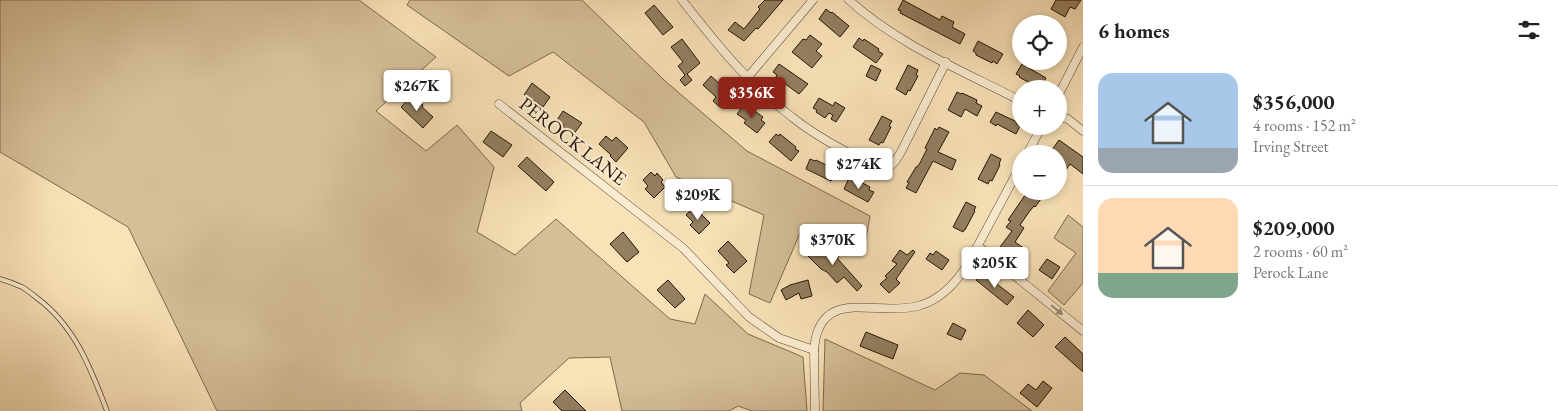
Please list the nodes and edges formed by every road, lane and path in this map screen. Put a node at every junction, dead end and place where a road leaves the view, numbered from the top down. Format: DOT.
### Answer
graph roads {
  1 [pos="682,0"];
  2 [pos="813,0"];
  3 [pos="849,0"];
  4 [pos="1083,47"];
  5 [pos="946,62"];
  6 [pos="747,78"];
  7 [pos="1066,80"];
  8 [pos="1012,96"];
  9 [pos="499,104"];
  10 [pos="1067,119"];
  11 [pos="1083,131"];
  12 [pos="1012,182"];
  13 [pos="978,246"];
  14 [pos="0,279"];
  15 [pos="1083,331"];
  16 [pos="814,350"];
  17 [pos="107,411"];
  18 [pos="815,411"];
  1 -- 6 [label="street"];
  2 -- 6 [label="street"];
  3 -- 5 [label="street"];
  4 -- 7 [label="street"];
  5 -- 6 [label="street"];
  5 -- 8 [label="street"];
  9 -- 16 [label="street, PEROCK LANE"];
  10 -- 11 [label="street"];
  12 -- 13 [label="street"];
  13 -- 15 [label="street, one-way"];
  13 -- 16 [label="street"];
  14 -- 17 [label="lane"];
  16 -- 18 [label="street"];
}
